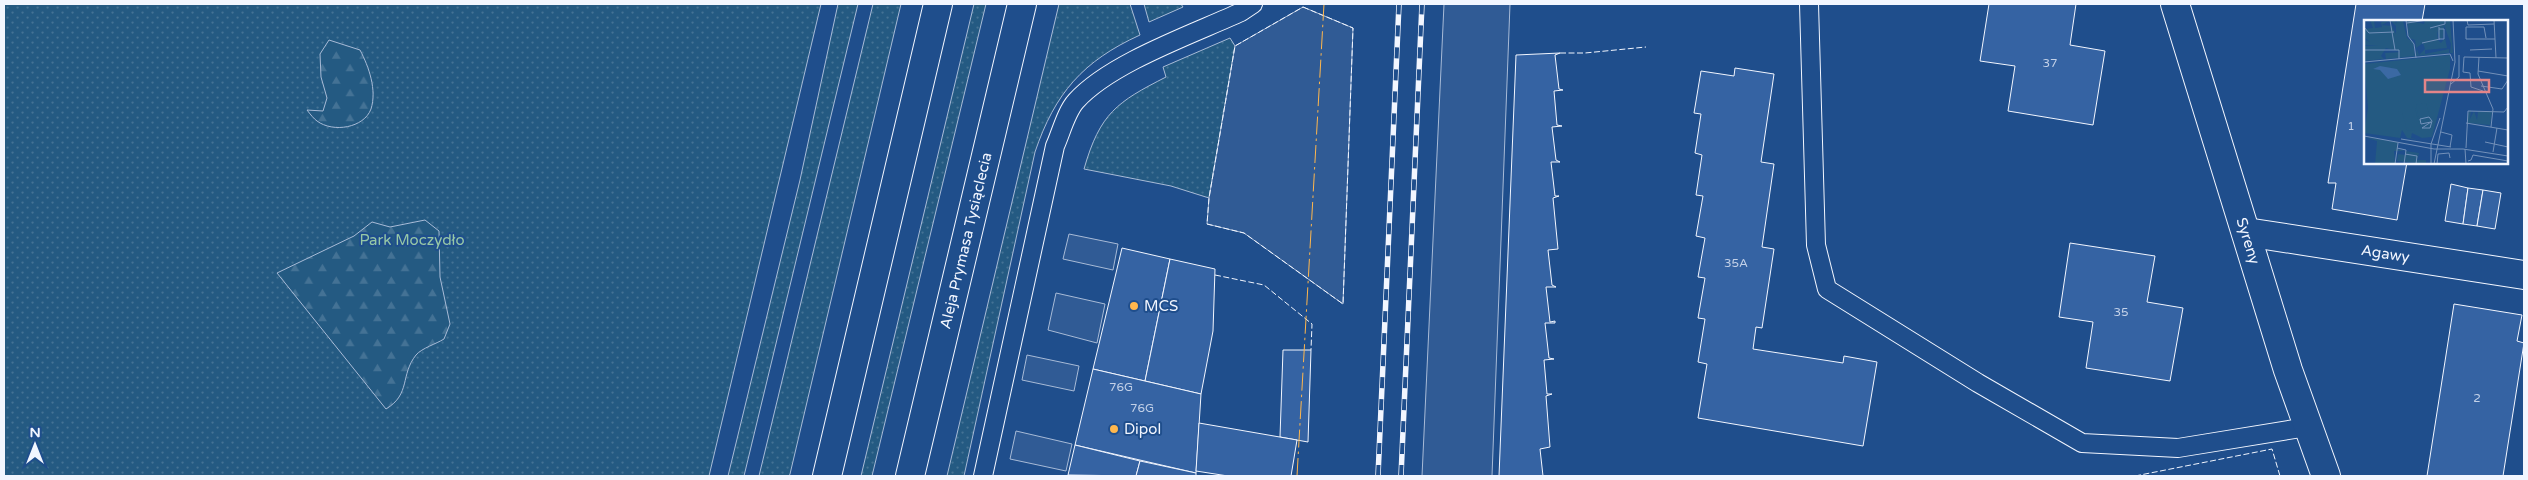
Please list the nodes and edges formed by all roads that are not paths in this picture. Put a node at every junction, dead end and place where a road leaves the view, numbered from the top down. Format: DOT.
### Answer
graph roads {
  1 [pos="938,4"];
  2 [pos="1022,4"];
  3 [pos="1253,4"];
  4 [pos="1809,4"];
  5 [pos="2176,4"];
  6 [pos="2246,232"];
  7 [pos="2524,275"];
  8 [pos="2307,427"];
  9 [pos="828,476"];
  10 [pos="910,476"];
  11 [pos="983,476"];
  12 [pos="2326,476"];
  1 -- 9 [label="main road"];
  2 -- 10 [label="main road, Aleja Prymasa Tysiąclecia"];
  3 -- 11 [label="lane"];
  4 -- 8 [label="lane"];
  5 -- 6 [label="main road, Syreny"];
  6 -- 7 [label="main road, Agawy"];
  6 -- 8 [label="main road, Syreny"];
  8 -- 12 [label="main road, Syreny"];
}
